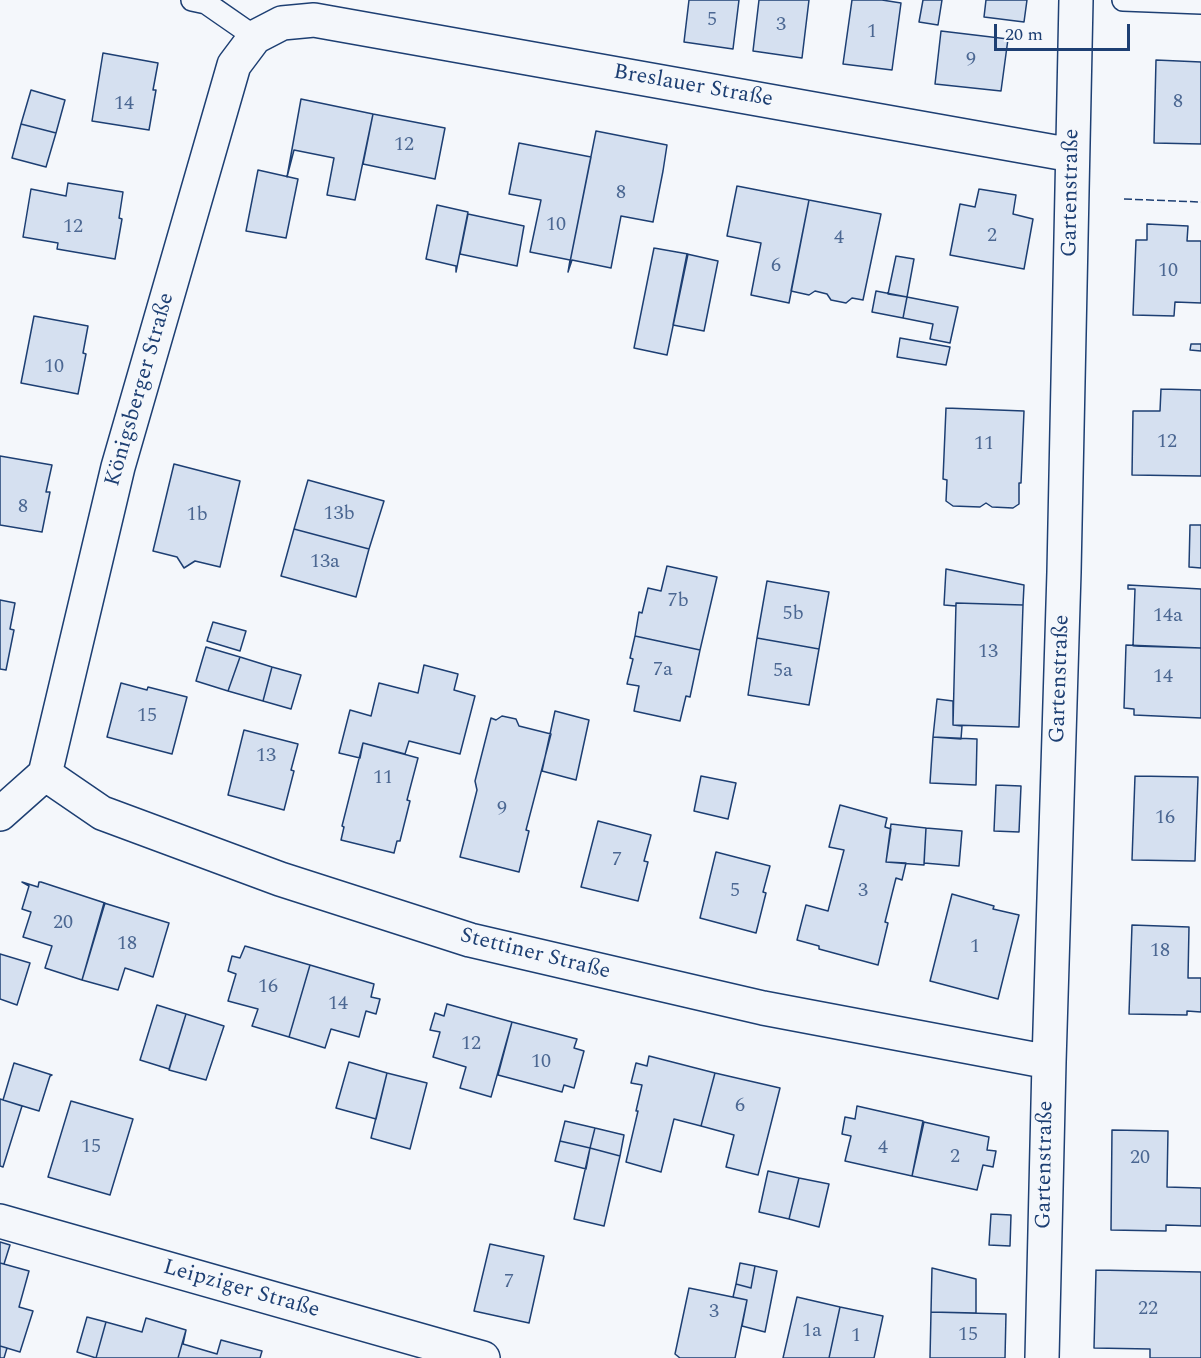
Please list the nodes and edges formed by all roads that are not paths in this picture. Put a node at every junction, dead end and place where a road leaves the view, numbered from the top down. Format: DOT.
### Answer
graph roads {
  1 [pos="192,0"];
  2 [pos="1076,0"];
  3 [pos="1123,0"];
  4 [pos="1201,3"];
  5 [pos="316,10"];
  6 [pos="255,37"];
  7 [pos="1072,155"];
  8 [pos="45,774"];
  9 [pos="0,814"];
  10 [pos="1049,1062"];
  11 [pos="0,1221"];
  12 [pos="483,1358"];
  13 [pos="1042,1358"];
  1 -- 6 [label="lane"];
  2 -- 7 [label="street, Gartenstraße"];
  3 -- 4 [label="lane"];
  5 -- 6 [label="street, Königsberger Straße"];
  5 -- 7 [label="street, Breslauer Straße"];
  6 -- 8 [label="street, Königsberger Straße"];
  7 -- 10 [label="street, Gartenstraße"];
  8 -- 9 [label="street"];
  8 -- 10 [label="street, Stettiner Straße"];
  10 -- 13 [label="street, Gartenstraße"];
  11 -- 12 [label="street, Leipziger Straße"];
}
